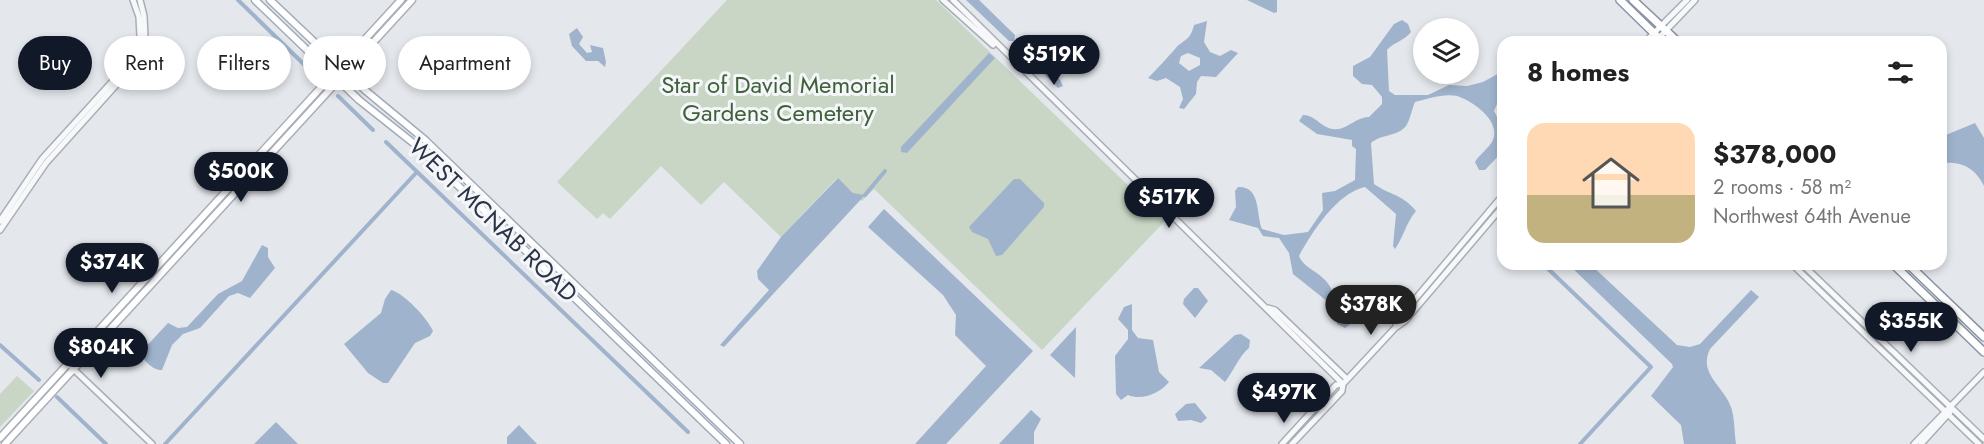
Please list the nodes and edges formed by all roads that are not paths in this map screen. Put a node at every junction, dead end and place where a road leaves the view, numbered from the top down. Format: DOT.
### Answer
graph roads {
  1 [pos="132,0"];
  2 [pos="140,0"];
  3 [pos="255,0"];
  4 [pos="270,0"];
  5 [pos="401,0"];
  6 [pos="412,0"];
  7 [pos="943,0"];
  8 [pos="953,0"];
  9 [pos="1620,0"];
  10 [pos="1634,0"];
  11 [pos="1687,0"];
  12 [pos="1695,0"];
  13 [pos="1663,28"];
  14 [pos="308,36"];
  15 [pos="368,36"];
  16 [pos="379,36"];
  17 [pos="1655,36"];
  18 [pos="1659,36"];
  19 [pos="1672,36"];
  20 [pos="303,47"];
  21 [pos="1007,56"];
  22 [pos="318,90"];
  23 [pos="329,90"];
  24 [pos="348,90"];
  25 [pos="367,90"];
  26 [pos="281,129"];
  27 [pos="245,168"];
  28 [pos="251,174"];
  29 [pos="1497,202"];
  30 [pos="1490,211"];
  31 [pos="1497,213"];
  32 [pos="1495,215"];
  33 [pos="0,221"];
  34 [pos="201,228"];
  35 [pos="0,230"];
  36 [pos="1459,247"];
  37 [pos="1462,255"];
  38 [pos="1798,270"];
  39 [pos="1808,270"];
  40 [pos="1899,270"];
  41 [pos="1914,270"];
  42 [pos="133,290"];
  43 [pos="124,300"];
  44 [pos="129,305"];
  45 [pos="1268,308"];
  46 [pos="118,318"];
  47 [pos="1395,328"];
  48 [pos="1984,337"];
  49 [pos="1314,347"];
  50 [pos="1306,348"];
  51 [pos="1984,352"];
  52 [pos="66,363"];
  53 [pos="72,368"];
  54 [pos="1984,372"];
  55 [pos="1345,381"];
  56 [pos="1952,408"];
  57 [pos="1947,413"];
  58 [pos="0,438"];
  59 [pos="1984,439"];
  60 [pos="5,444"];
  61 [pos="152,444"];
  62 [pos="726,444"];
  63 [pos="740,444"];
  64 [pos="1282,444"];
  65 [pos="1292,444"];
  66 [pos="1914,444"];
  67 [pos="1921,444"];
  68 [pos="1979,444"];
  1 -- 33 [label="street"];
  2 -- 35 [label="street"];
  3 -- 20 [label="main road, WEST MCNAB ROAD"];
  4 -- 14 [label="main road, WEST MCNAB ROAD"];
  5 -- 15 [label="main road"];
  6 -- 16 [label="main road"];
  7 -- 21 [label="street"];
  8 -- 21 [label="street"];
  9 -- 17 [label="highway"];
  10 -- 13 [label="highway"];
  11 -- 13 [label="street"];
  12 -- 13 [label="street"];
  13 -- 18 [label="street"];
  13 -- 19 [label="highway"];
  21 -- 45 [label="street"];
  22 -- 26 [label="main road"];
  23 -- 28 [label="main road"];
  24 -- 62 [label="main road, WEST MCNAB ROAD"];
  25 -- 63 [label="main road, WEST MCNAB ROAD"];
  26 -- 27 [label="main road"];
  26 -- 28 [label="main road"];
  27 -- 34 [label="main road"];
  27 -- 42 [label="main road"];
  28 -- 34 [label="main road"];
  29 -- 30 [label="street"];
  30 -- 32 [label="street"];
  30 -- 36 [label="street"];
  31 -- 32 [label="street"];
  32 -- 37 [label="street"];
  34 -- 44 [label="main road"];
  36 -- 37 [label="street"];
  36 -- 47 [label="street"];
  37 -- 47 [label="street"];
  38 -- 57 [label="street"];
  39 -- 56 [label="street"];
  40 -- 51 [label="highway"];
  41 -- 48 [label="highway"];
  42 -- 43 [label="main road"];
  42 -- 44 [label="main road"];
  43 -- 46 [label="main road"];
  43 -- 52 [label="main road"];
  44 -- 46 [label="main road"];
  45 -- 49 [label="street"];
  45 -- 50 [label="street"];
  46 -- 53 [label="main road"];
  47 -- 55 [label="street"];
  49 -- 50 [label="street"];
  49 -- 55 [label="street"];
  50 -- 55 [label="street"];
  52 -- 53 [label="street"];
  52 -- 58 [label="main road"];
  53 -- 60 [label="main road"];
  53 -- 61 [label="street"];
  54 -- 56 [label="street"];
  55 -- 64 [label="street"];
  55 -- 65 [label="street"];
  56 -- 57 [label="street"];
  56 -- 59 [label="street"];
  57 -- 66 [label="street"];
  57 -- 67 [label="street"];
  57 -- 68 [label="street"];
}
